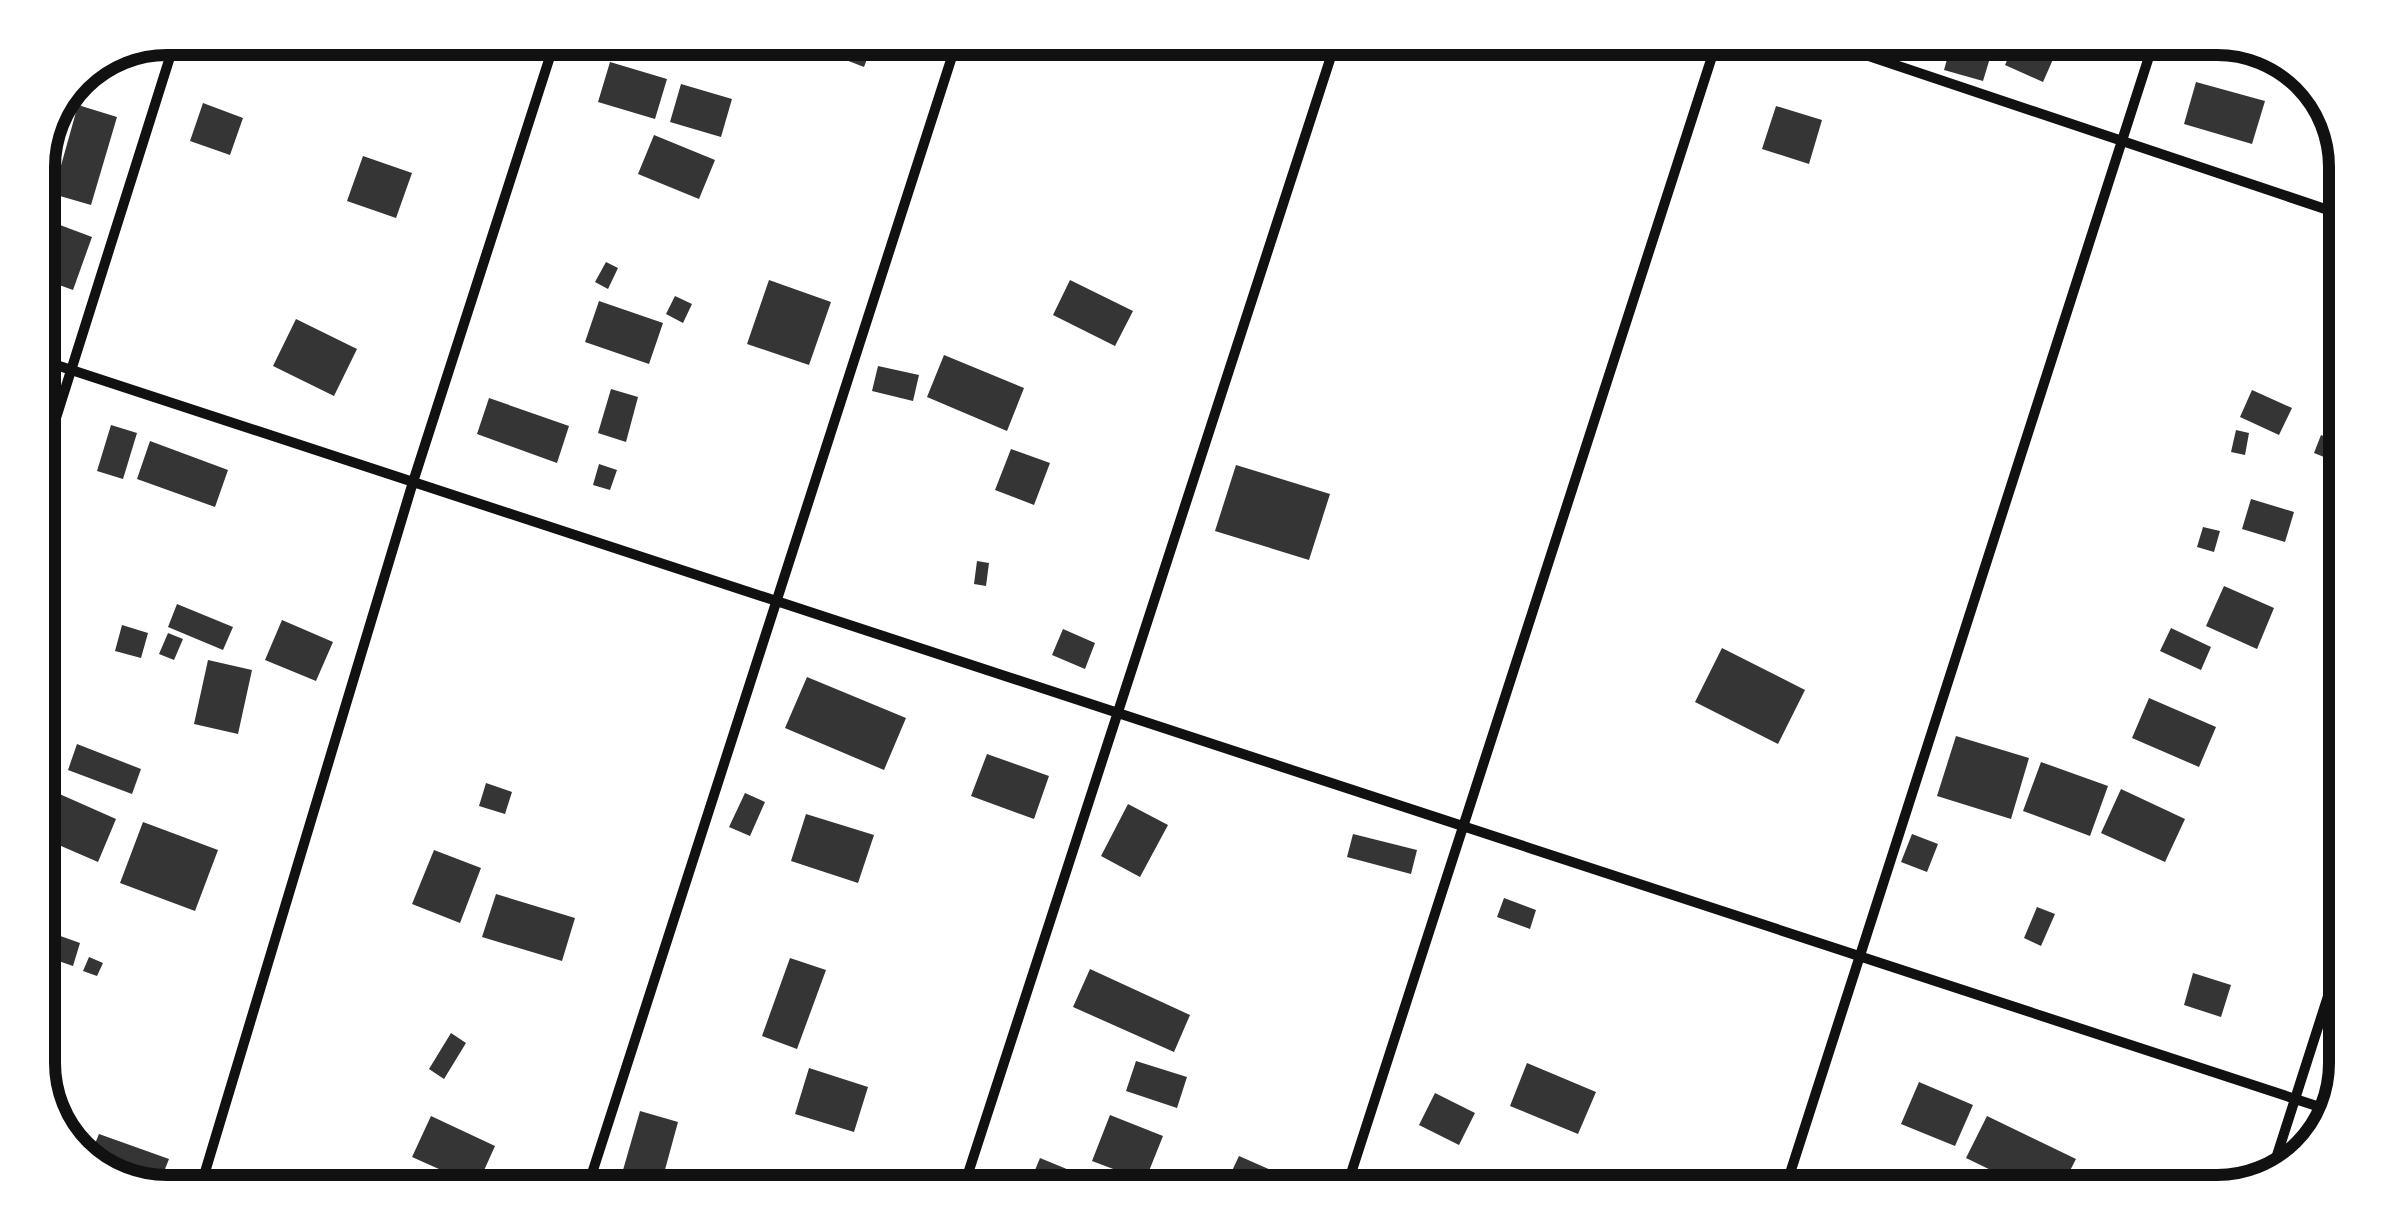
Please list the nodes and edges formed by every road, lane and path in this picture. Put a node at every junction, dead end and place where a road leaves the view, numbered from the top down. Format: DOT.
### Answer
graph roads {
  1 [pos="170,55"];
  2 [pos="550,55"];
  3 [pos="953,55"];
  4 [pos="1331,55"];
  5 [pos="1713,55"];
  6 [pos="1866,55"];
  7 [pos="2150,55"];
  8 [pos="2122,141"];
  9 [pos="2329,210"];
  10 [pos="55,365"];
  11 [pos="68,369"];
  12 [pos="55,415"];
  13 [pos="412,482"];
  14 [pos="776,601"];
  15 [pos="1118,713"];
  16 [pos="1464,826"];
  17 [pos="1860,956"];
  18 [pos="2329,993"];
  19 [pos="2295,1098"];
  20 [pos="2320,1107"];
  21 [pos="2276,1158"];
  22 [pos="204,1175"];
  23 [pos="591,1175"];
  24 [pos="968,1175"];
  25 [pos="1351,1175"];
  26 [pos="1789,1175"];
  1 -- 11 [label="street"];
  2 -- 13 [label="street"];
  3 -- 14 [label="street"];
  4 -- 15 [label="street"];
  5 -- 16 [label="street"];
  6 -- 8 [label="street"];
  7 -- 8 [label="street"];
  8 -- 9 [label="street"];
  8 -- 17 [label="street"];
  10 -- 11 [label="street"];
  11 -- 12 [label="street"];
  11 -- 13 [label="street"];
  13 -- 14 [label="street"];
  13 -- 22 [label="street"];
  14 -- 15 [label="street"];
  14 -- 23 [label="street"];
  15 -- 16 [label="street"];
  15 -- 24 [label="street"];
  16 -- 17 [label="street"];
  16 -- 25 [label="street"];
  17 -- 19 [label="street"];
  17 -- 26 [label="street"];
  18 -- 19 [label="street"];
  19 -- 20 [label="street"];
  19 -- 21 [label="street"];
}
